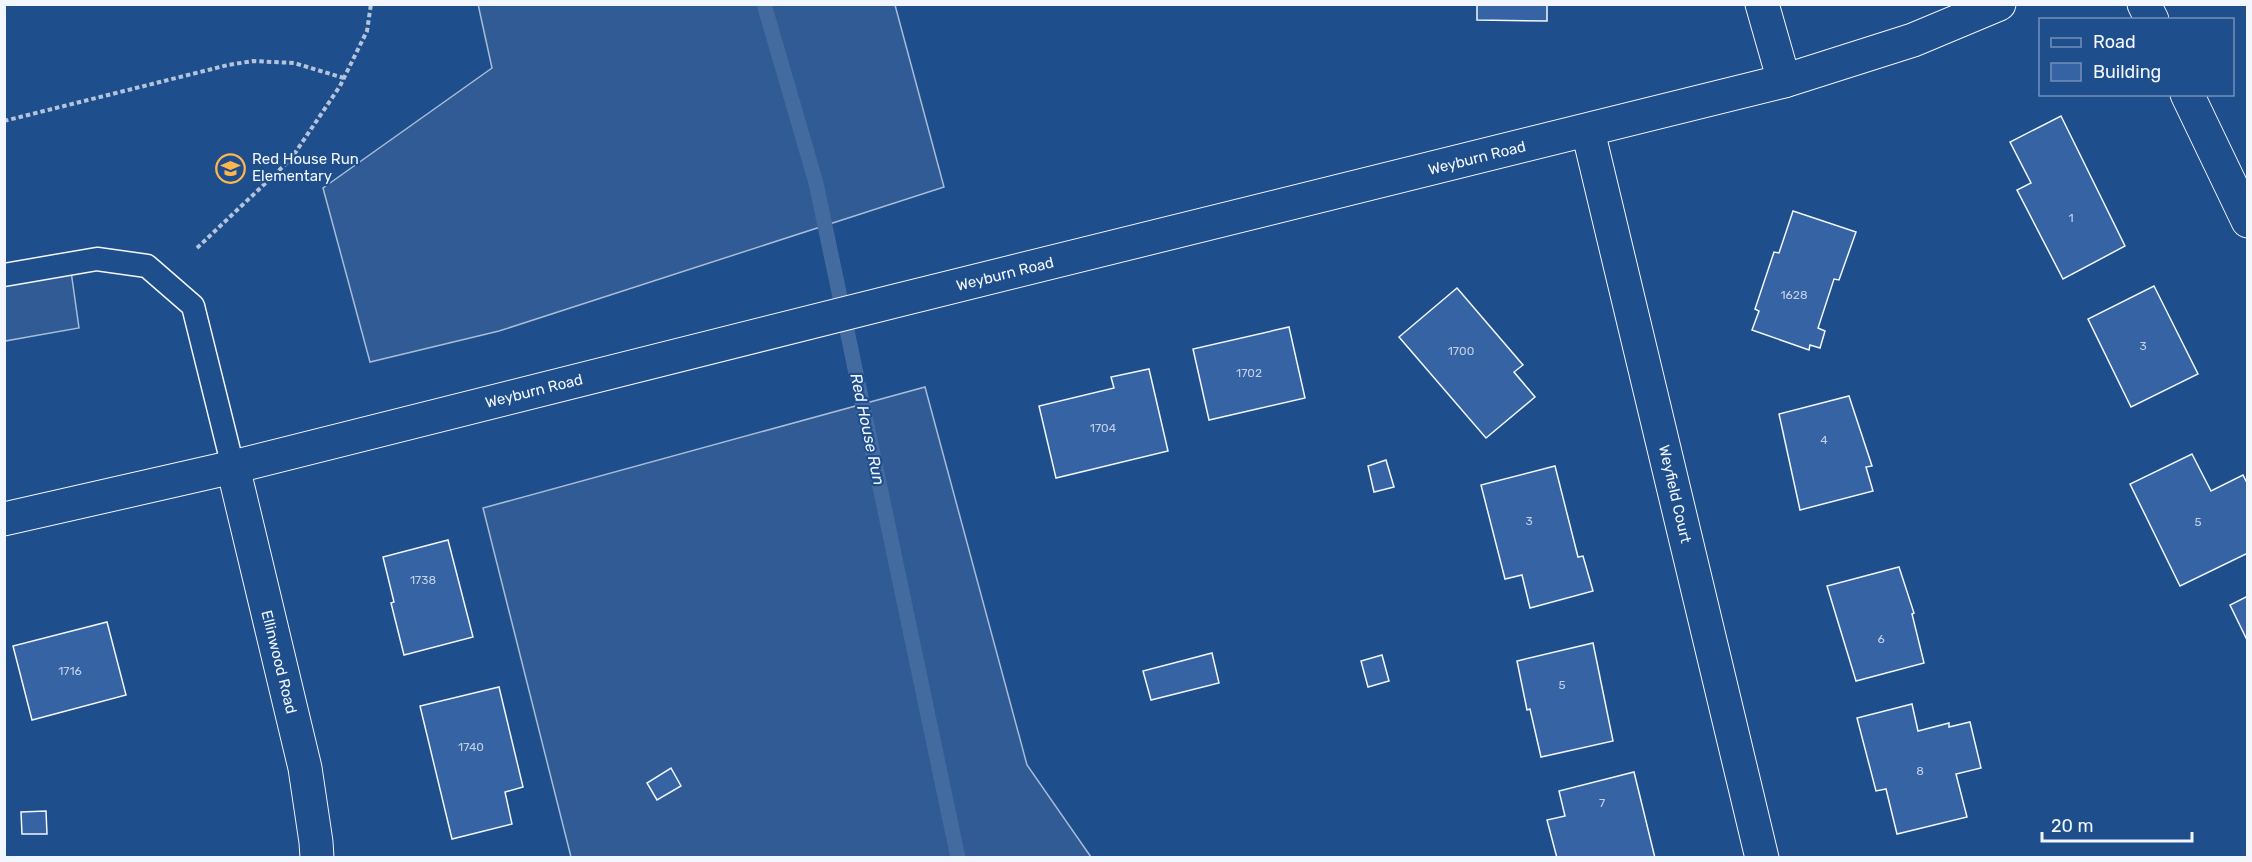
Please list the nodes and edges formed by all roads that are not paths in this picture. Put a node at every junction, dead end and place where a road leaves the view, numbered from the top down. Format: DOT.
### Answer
graph roads {
  1 [pos="1762,4"];
  2 [pos="1999,4"];
  3 [pos="2144,4"];
  4 [pos="2151,18"];
  5 [pos="1784,81"];
  6 [pos="2188,96"];
  7 [pos="1588,131"];
  8 [pos="2247,221"];
  9 [pos="4,275"];
  10 [pos="233,467"];
  11 [pos="4,519"];
  12 [pos="317,858"];
  13 [pos="1762,858"];
  1 -- 5 [label="street"];
  2 -- 5 [label="street, Weyburn Road"];
  3 -- 4 [label="street"];
  5 -- 7 [label="street, Weyburn Road"];
  6 -- 8 [label="street"];
  7 -- 10 [label="street, Weyburn Road"];
  7 -- 13 [label="street, Weyfield Court"];
  9 -- 10 [label="lane"];
  10 -- 11 [label="street, Weyburn Road"];
  10 -- 12 [label="street, Ellinwood Road"];
}
